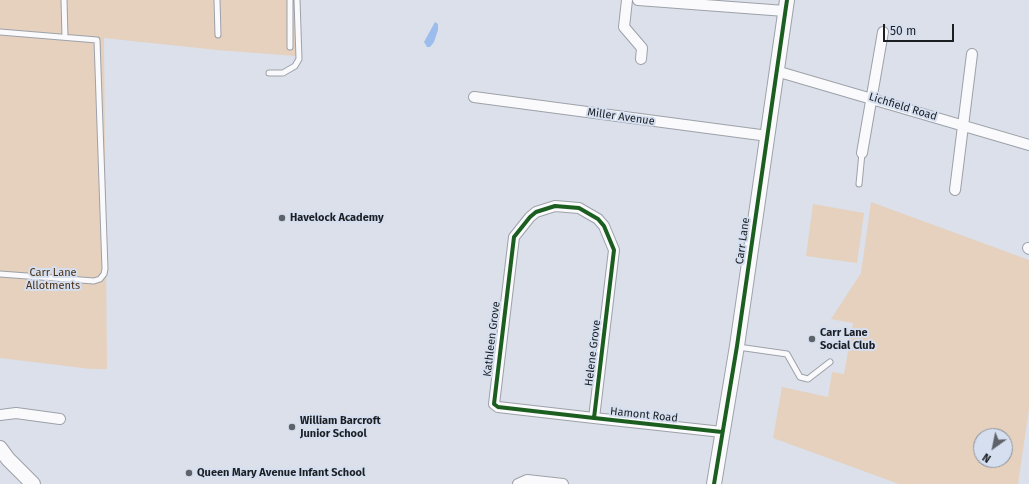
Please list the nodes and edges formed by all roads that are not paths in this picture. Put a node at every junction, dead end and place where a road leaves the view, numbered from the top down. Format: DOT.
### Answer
graph roads {
  1 [pos="64,0"];
  2 [pos="217,0"];
  3 [pos="290,0"];
  4 [pos="297,0"];
  5 [pos="627,0"];
  6 [pos="638,0"];
  7 [pos="786,5"];
  8 [pos="0,32"];
  9 [pos="883,32"];
  10 [pos="218,34"];
  11 [pos="65,37"];
  12 [pos="290,47"];
  13 [pos="972,54"];
  14 [pos="640,59"];
  15 [pos="776,70"];
  16 [pos="269,73"];
  17 [pos="474,97"];
  18 [pos="872,97"];
  19 [pos="964,125"];
  20 [pos="768,136"];
  21 [pos="1029,145"];
  22 [pos="862,153"];
  23 [pos="858,184"];
  24 [pos="955,190"];
  25 [pos="0,274"];
  26 [pos="609,290"];
  27 [pos="737,346"];
  28 [pos="830,362"];
  29 [pos="494,404"];
  30 [pos="0,415"];
  31 [pos="594,418"];
  32 [pos="60,419"];
  33 [pos="722,432"];
  34 [pos="0,448"];
  35 [pos="33,484"];
  36 [pos="518,484"];
  37 [pos="563,484"];
  38 [pos="714,484"];
  1 -- 11 [label="lane"];
  2 -- 10 [label="lane"];
  3 -- 12 [label="lane"];
  4 -- 16 [label="lane"];
  5 -- 14 [label="street"];
  6 -- 7 [label="street"];
  7 -- 15 [label="street, Carr Lane"];
  8 -- 11 [label="lane"];
  9 -- 18 [label="street"];
  11 -- 25 [label="lane"];
  13 -- 19 [label="street"];
  15 -- 18 [label="street, Lichfield Road"];
  15 -- 20 [label="street, Carr Lane"];
  17 -- 20 [label="street, Miller Avenue"];
  18 -- 19 [label="street, Lichfield Road"];
  18 -- 22 [label="street"];
  19 -- 21 [label="street, Lichfield Road"];
  19 -- 24 [label="street"];
  20 -- 27 [label="street, Carr Lane"];
  22 -- 23 [label="lane"];
  26 -- 29 [label="street, Kathleen Grove"];
  26 -- 31 [label="street, Helene Grove"];
  27 -- 28 [label="lane"];
  27 -- 33 [label="street, Carr Lane"];
  29 -- 31 [label="street, Hamont Road"];
  30 -- 32 [label="street"];
  31 -- 33 [label="street, Hamont Road"];
  33 -- 38 [label="street, Carr Lane"];
  34 -- 35 [label="street"];
  36 -- 37 [label="street"];
}
